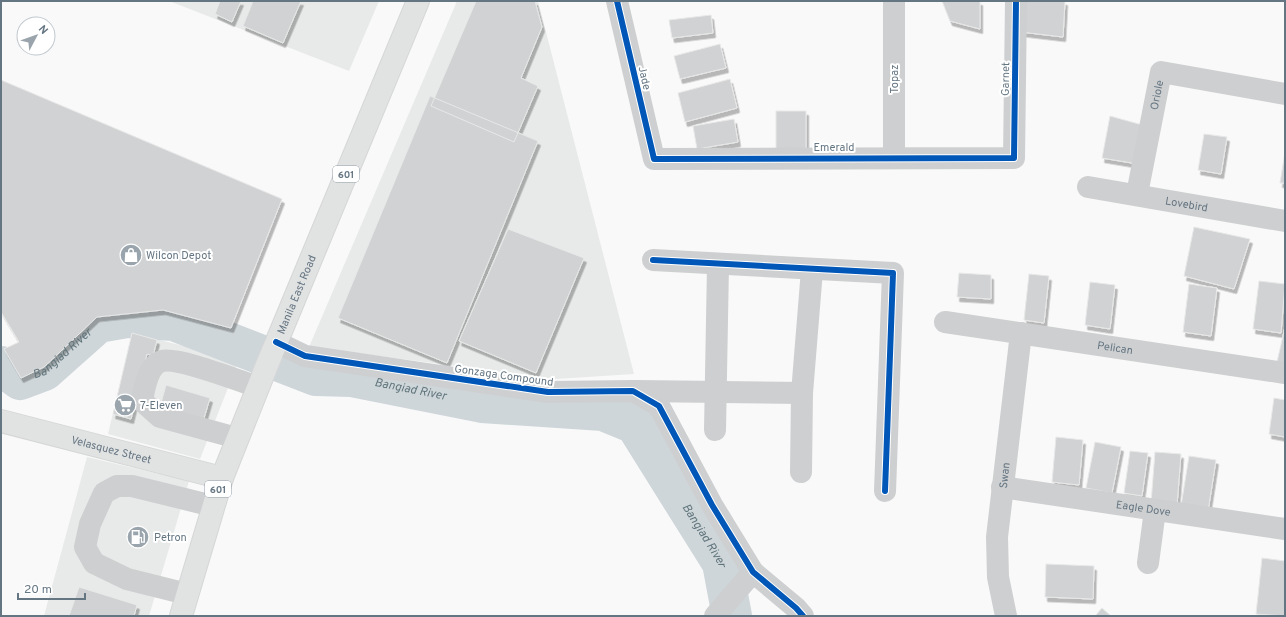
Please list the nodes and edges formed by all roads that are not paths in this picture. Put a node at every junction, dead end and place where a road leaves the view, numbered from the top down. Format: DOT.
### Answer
graph roads {
  1 [pos="418,1"];
  2 [pos="617,1"];
  3 [pos="894,1"];
  4 [pos="1016,1"];
  5 [pos="1285,94"];
  6 [pos="894,157"];
  7 [pos="1014,158"];
  8 [pos="654,159"];
  9 [pos="1088,187"];
  10 [pos="1137,194"];
  11 [pos="1285,221"];
  12 [pos="653,260"];
  13 [pos="718,265"];
  14 [pos="812,270"];
  15 [pos="945,322"];
  16 [pos="1020,333"];
  17 [pos="272,352"];
  18 [pos="1285,373"];
  19 [pos="258,387"];
  20 [pos="633,391"];
  21 [pos="715,392"];
  22 [pos="802,394"];
  23 [pos="1,421"];
  24 [pos="715,430"];
  25 [pos="237,438"];
  26 [pos="801,472"];
  27 [pos="222,478"];
  28 [pos="1002,488"];
  29 [pos="885,492"];
  30 [pos="213,506"];
  31 [pos="1155,510"];
  32 [pos="1285,529"];
  33 [pos="1148,563"];
  34 [pos="752,572"];
  35 [pos="187,594"];
  36 [pos="181,616"];
  37 [pos="715,616"];
  38 [pos="803,616"];
  39 [pos="1006,616"];
  1 -- 17 [label="main road, Manila East Road / 601"];
  2 -- 8 [label="street, Jade"];
  3 -- 6 [label="street, Topaz"];
  4 -- 7 [label="street, Garnet"];
  5 -- 10 [label="street, Oriole"];
  6 -- 7 [label="street, Emerald"];
  6 -- 8 [label="street, Emerald"];
  9 -- 10 [label="street, Lovebird"];
  10 -- 11 [label="street, Lovebird"];
  12 -- 13 [label="street"];
  13 -- 14 [label="street"];
  13 -- 21 [label="street"];
  14 -- 22 [label="street"];
  14 -- 29 [label="street"];
  15 -- 16 [label="street, Pelican"];
  16 -- 18 [label="street, Pelican"];
  16 -- 28 [label="street, Swan"];
  17 -- 19 [label="main road, Manila East Road / 601"];
  17 -- 20 [label="street, Gonzaga Compound"];
  19 -- 25 [label="main road, Manila East Road / 601"];
  19 -- 25 [label="street"];
  20 -- 21 [label="street, Gonzaga Compound"];
  20 -- 34 [label="street"];
  21 -- 22 [label="street, Gonzaga Compound"];
  21 -- 24 [label="street"];
  22 -- 26 [label="street"];
  23 -- 27 [label="main road, Velasquez Street"];
  25 -- 27 [label="main road, Manila East Road / 601"];
  27 -- 30 [label="main road, Manila East Road / 601"];
  28 -- 31 [label="street, Eagle Dove"];
  28 -- 39 [label="street, Swan"];
  30 -- 35 [label="main road, Manila East Road / 601"];
  30 -- 35 [label="street"];
  31 -- 32 [label="street, Eagle Dove"];
  31 -- 33 [label="street"];
  34 -- 37 [label="street"];
  34 -- 38 [label="street"];
  35 -- 36 [label="main road, Manila East Road / 601"];
}
